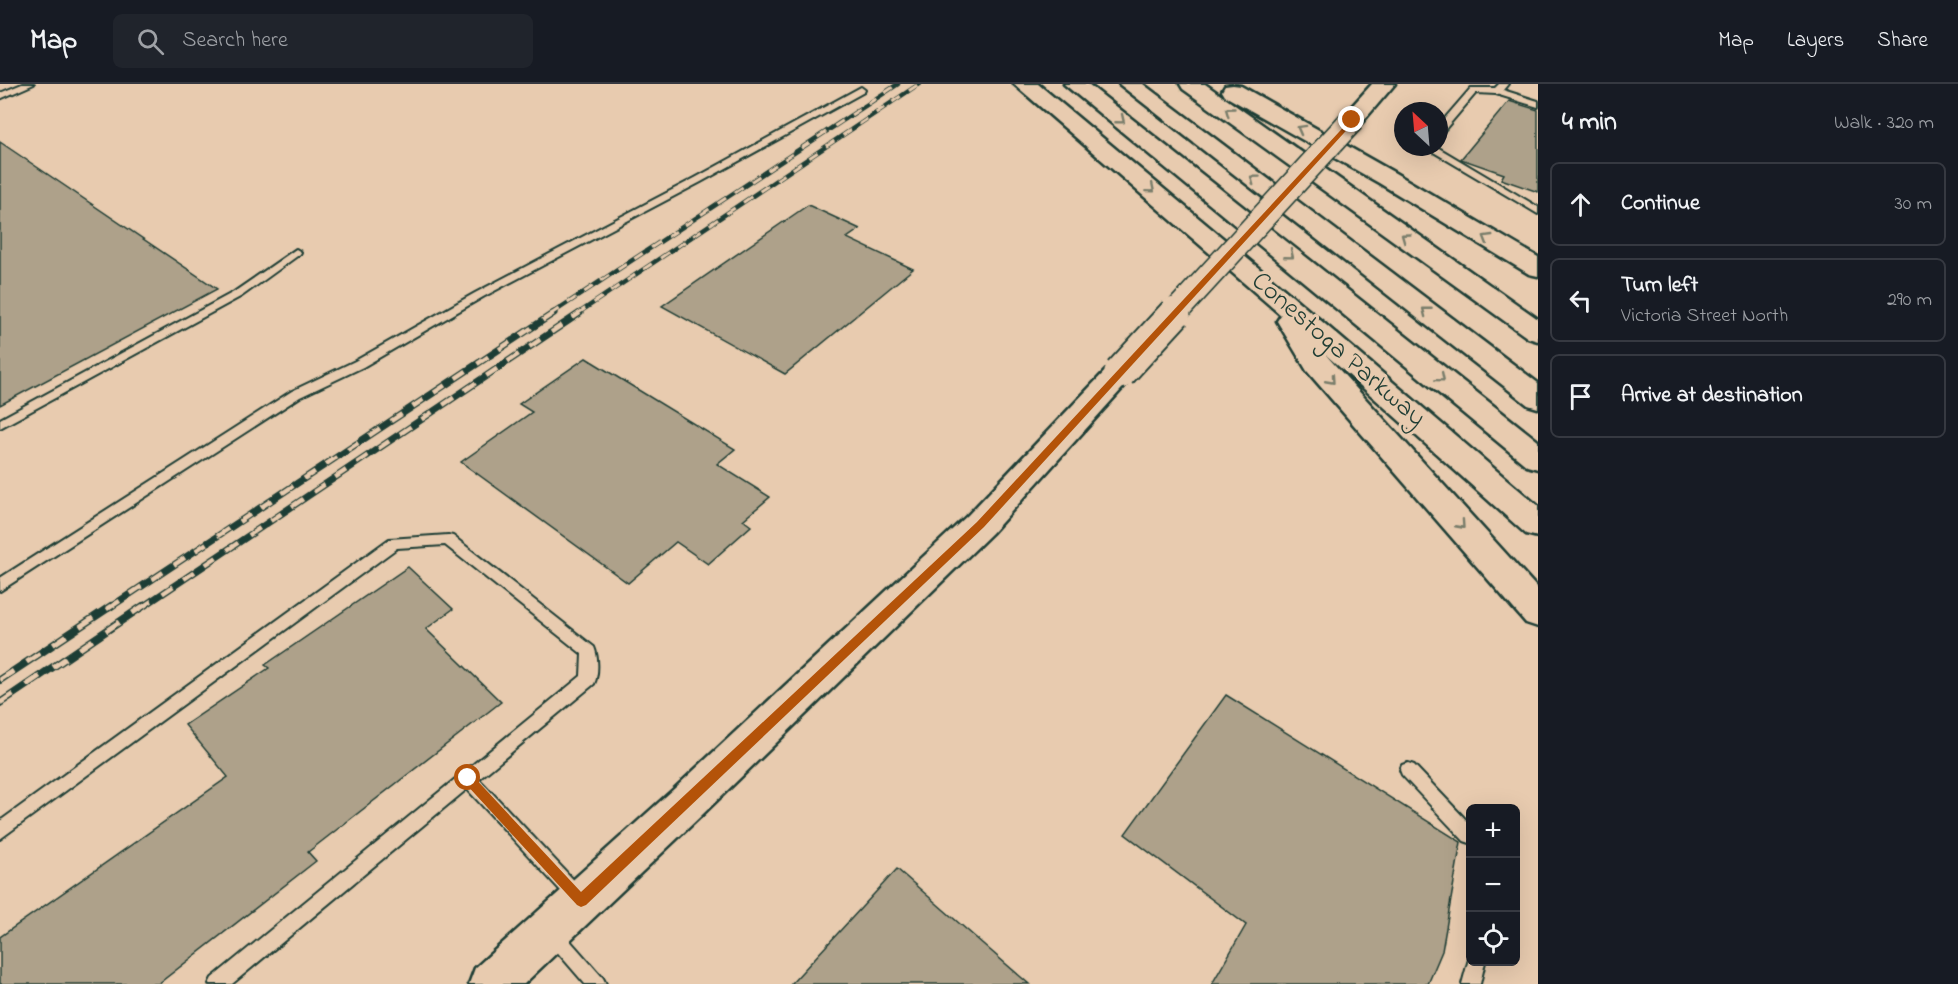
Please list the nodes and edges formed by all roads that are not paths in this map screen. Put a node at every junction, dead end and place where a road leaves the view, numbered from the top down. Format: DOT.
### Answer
graph roads {
  1 [pos="30,84"];
  2 [pos="1025,84"];
  3 [pos="1075,84"];
  4 [pos="1130,84"];
  5 [pos="1191,84"];
  6 [pos="1220,84"];
  7 [pos="1384,84"];
  8 [pos="1501,88"];
  9 [pos="861,90"];
  10 [pos="0,96"];
  11 [pos="1538,104"];
  12 [pos="1448,120"];
  13 [pos="1445,156"];
  14 [pos="1538,211"];
  15 [pos="296,252"];
  16 [pos="1538,268"];
  17 [pos="1276,296"];
  18 [pos="1538,332"];
  19 [pos="1538,398"];
  20 [pos="0,424"];
  21 [pos="1538,458"];
  22 [pos="1538,525"];
  23 [pos="0,585"];
  24 [pos="1538,613"];
  25 [pos="1408,770"];
  26 [pos="468,778"];
  27 [pos="0,831"];
  28 [pos="1466,831"];
  29 [pos="581,901"];
  30 [pos="550,930"];
  31 [pos="1475,966"];
  32 [pos="218,984"];
  33 [pos="492,984"];
  34 [pos="597,984"];
  35 [pos="1471,984"];
  1 -- 10 [label="lane"];
  2 -- 17 [label="main road, Conestoga Parkway, one-way"];
  3 -- 21 [label="main road, Conestoga Parkway, one-way"];
  19 -- 4 [label="main road, one-way"];
  18 -- 5 [label="main road, one-way"];
  16 -- 6 [label="main road, one-way"];
  7 -- 29 [label="main road, bridge"];
  8 -- 11 [label="lane"];
  8 -- 12 [label="lane"];
  9 -- 23 [label="lane"];
  13 -- 14 [label="lane"];
  15 -- 20 [label="lane"];
  17 -- 22 [label="main road, Conestoga Parkway"];
  17 -- 24 [label="main road, one-way"];
  25 -- 28 [label="lane"];
  26 -- 27 [label="lane"];
  26 -- 29 [label="lane"];
  26 -- 32 [label="lane"];
  29 -- 30 [label="main road"];
  30 -- 33 [label="main road"];
  30 -- 34 [label="lane"];
  31 -- 35 [label="lane"];
}
